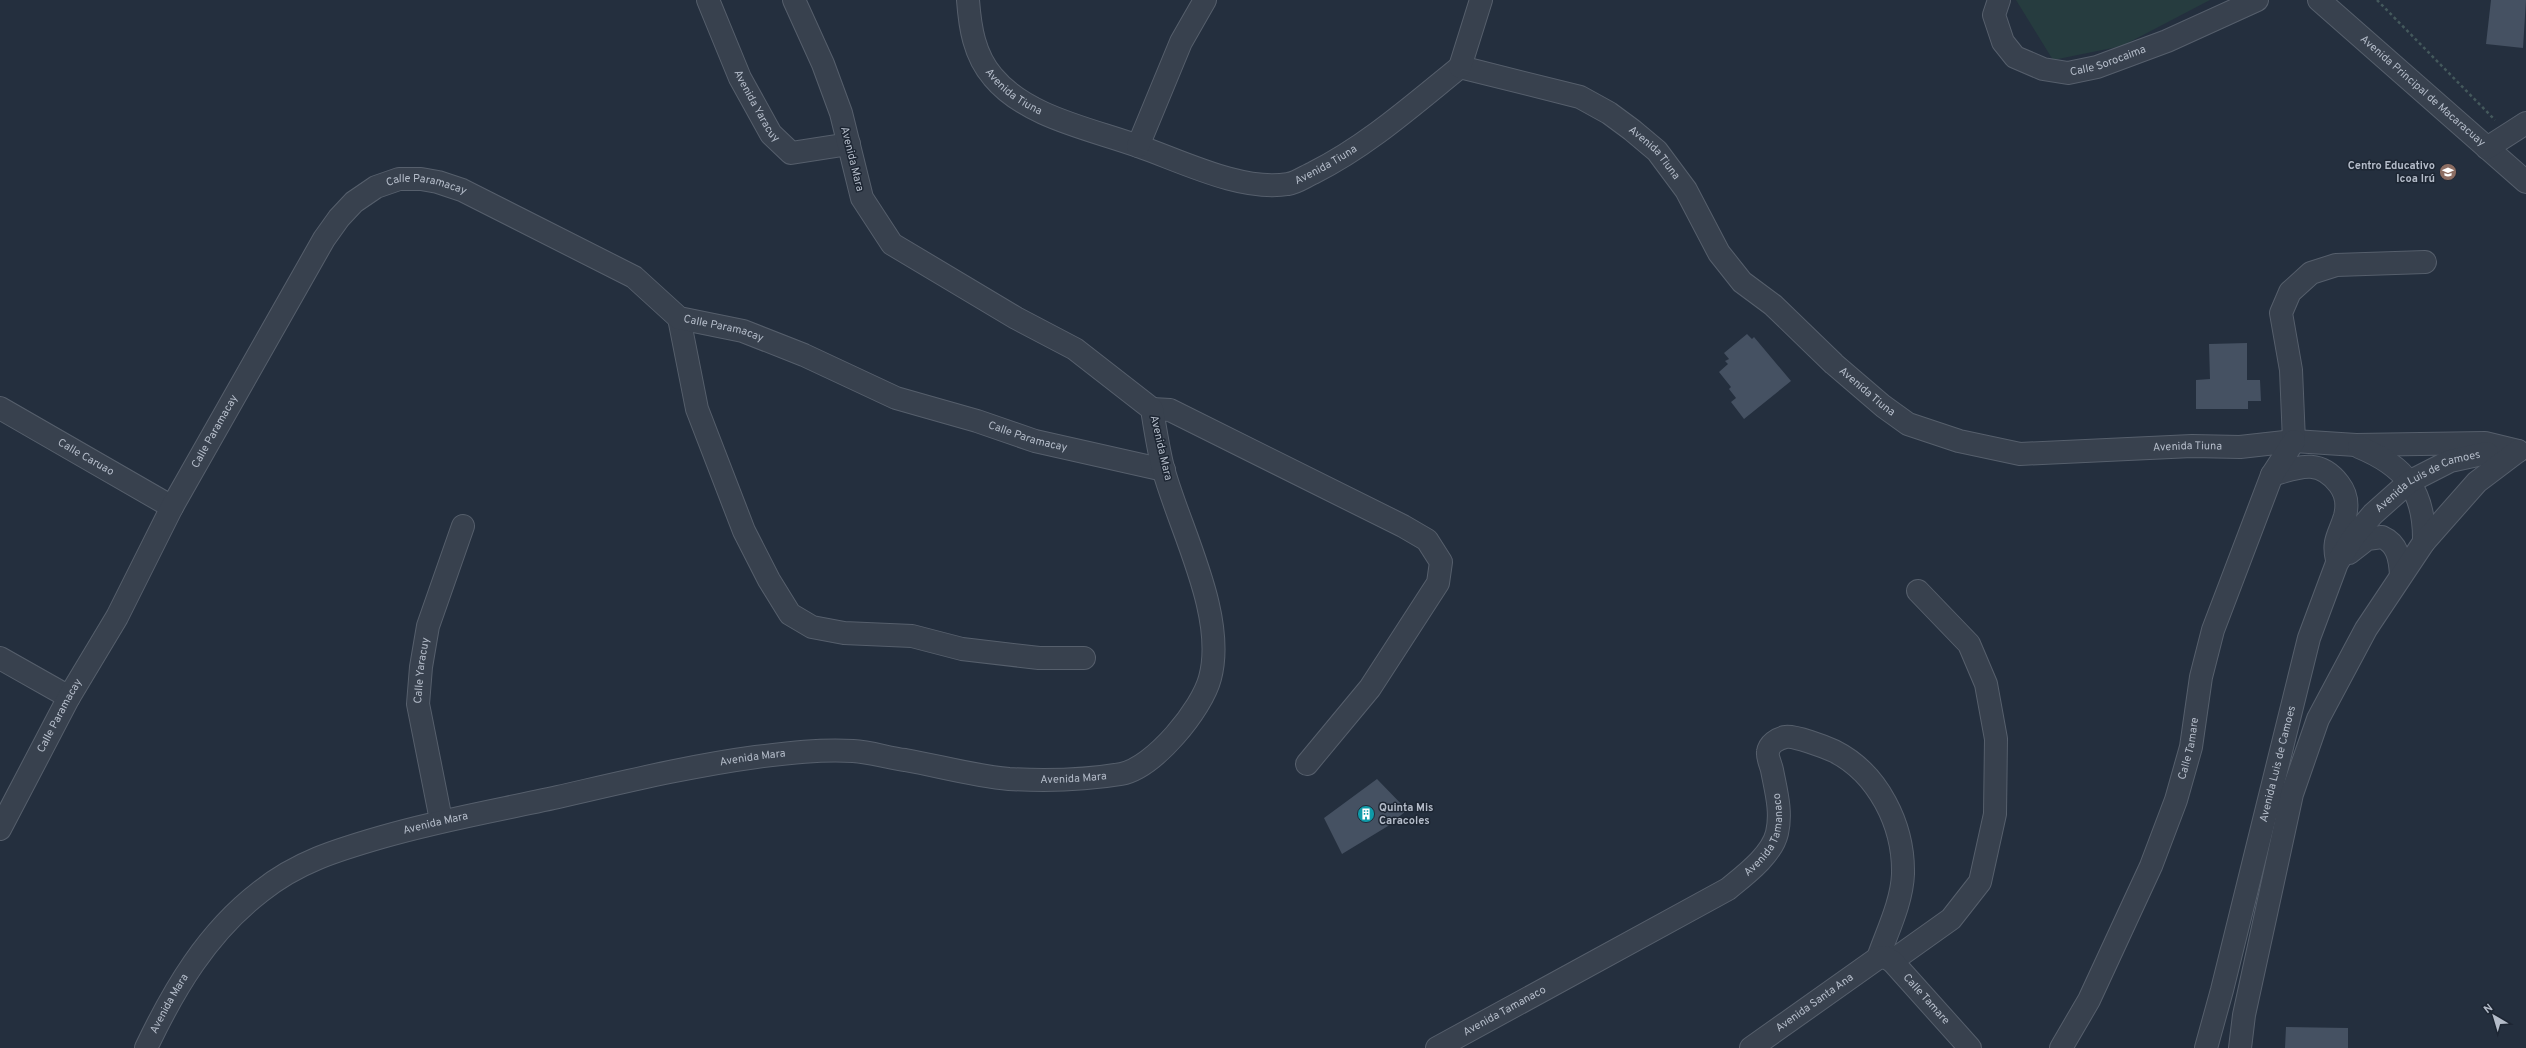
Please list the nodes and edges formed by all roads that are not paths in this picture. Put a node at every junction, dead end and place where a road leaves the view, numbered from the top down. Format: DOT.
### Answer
graph roads {
  1 [pos="708,0"];
  2 [pos="794,0"];
  3 [pos="968,0"];
  4 [pos="1205,0"];
  5 [pos="1481,0"];
  6 [pos="1999,0"];
  7 [pos="2257,0"];
  8 [pos="2319,0"];
  9 [pos="1460,67"];
  10 [pos="2517,129"];
  11 [pos="849,144"];
  12 [pos="1138,146"];
  13 [pos="2487,148"];
  14 [pos="2526,182"];
  15 [pos="2425,262"];
  16 [pos="679,318"];
  17 [pos="0,408"];
  18 [pos="1152,409"];
  19 [pos="2294,441"];
  20 [pos="2356,445"];
  21 [pos="2522,451"];
  22 [pos="1164,470"];
  23 [pos="2272,475"];
  24 [pos="2410,482"];
  25 [pos="172,507"];
  26 [pos="463,526"];
  27 [pos="2424,542"];
  28 [pos="2337,563"];
  29 [pos="2401,575"];
  30 [pos="1918,591"];
  31 [pos="0,658"];
  32 [pos="1084,658"];
  33 [pos="70,697"];
  34 [pos="1307,764"];
  35 [pos="441,820"];
  36 [pos="0,829"];
  37 [pos="1885,959"];
  38 [pos="146,1048"];
  39 [pos="1437,1048"];
  40 [pos="1751,1048"];
  41 [pos="1970,1048"];
  42 [pos="2061,1048"];
  43 [pos="2206,1048"];
  44 [pos="2240,1048"];
  1 -- 11 [label="street, Avenida Yaracuy"];
  2 -- 11 [label="street, Avenida Mara"];
  3 -- 12 [label="street, Avenida Tiuna"];
  4 -- 12 [label="street"];
  5 -- 9 [label="street"];
  6 -- 7 [label="street, Calle Sorocaima"];
  8 -- 13 [label="street, Avenida Principal de Macaracuay"];
  9 -- 12 [label="street, Avenida Tiuna"];
  9 -- 19 [label="street, Avenida Tiuna"];
  10 -- 13 [label="street"];
  11 -- 18 [label="street, Avenida Mara"];
  13 -- 14 [label="street, Avenida Principal de Macaracuay"];
  15 -- 19 [label="street"];
  16 -- 22 [label="street, Calle Paramacay"];
  16 -- 25 [label="street, Calle Paramacay"];
  16 -- 32 [label="street"];
  17 -- 25 [label="street, Calle Caruao"];
  18 -- 22 [label="street, Avenida Mara"];
  18 -- 34 [label="street"];
  19 -- 20 [label="street, Avenida Tiuna"];
  19 -- 23 [label="street, Calle Tamare"];
  20 -- 21 [label="street, Avenida Tiuna"];
  20 -- 24 [label="street"];
  21 -- 24 [label="street, Avenida Luis de Camoes"];
  21 -- 27 [label="street, Avenida Luis de Camoes"];
  22 -- 35 [label="street, Avenida Mara"];
  23 -- 28 [label="street"];
  23 -- 42 [label="street, Calle Tamare"];
  24 -- 27 [label="street"];
  24 -- 28 [label="street, Avenida Luis de Camoes"];
  25 -- 33 [label="street, Calle Paramacay"];
  26 -- 35 [label="street, Calle Yaracuy"];
  27 -- 29 [label="street, Avenida Luis de Camoes"];
  28 -- 29 [label="street"];
  28 -- 43 [label="street, Avenida Luis de Camoes"];
  29 -- 44 [label="street, Avenida Luis de Camoes"];
  30 -- 37 [label="street, Avenida Santa Ana"];
  31 -- 33 [label="street"];
  33 -- 36 [label="street, Calle Paramacay"];
  35 -- 38 [label="street, Avenida Mara"];
  37 -- 39 [label="street, Avenida Tamanaco"];
  37 -- 40 [label="street, Avenida Santa Ana"];
  37 -- 41 [label="street, Calle Tamare"];
}
